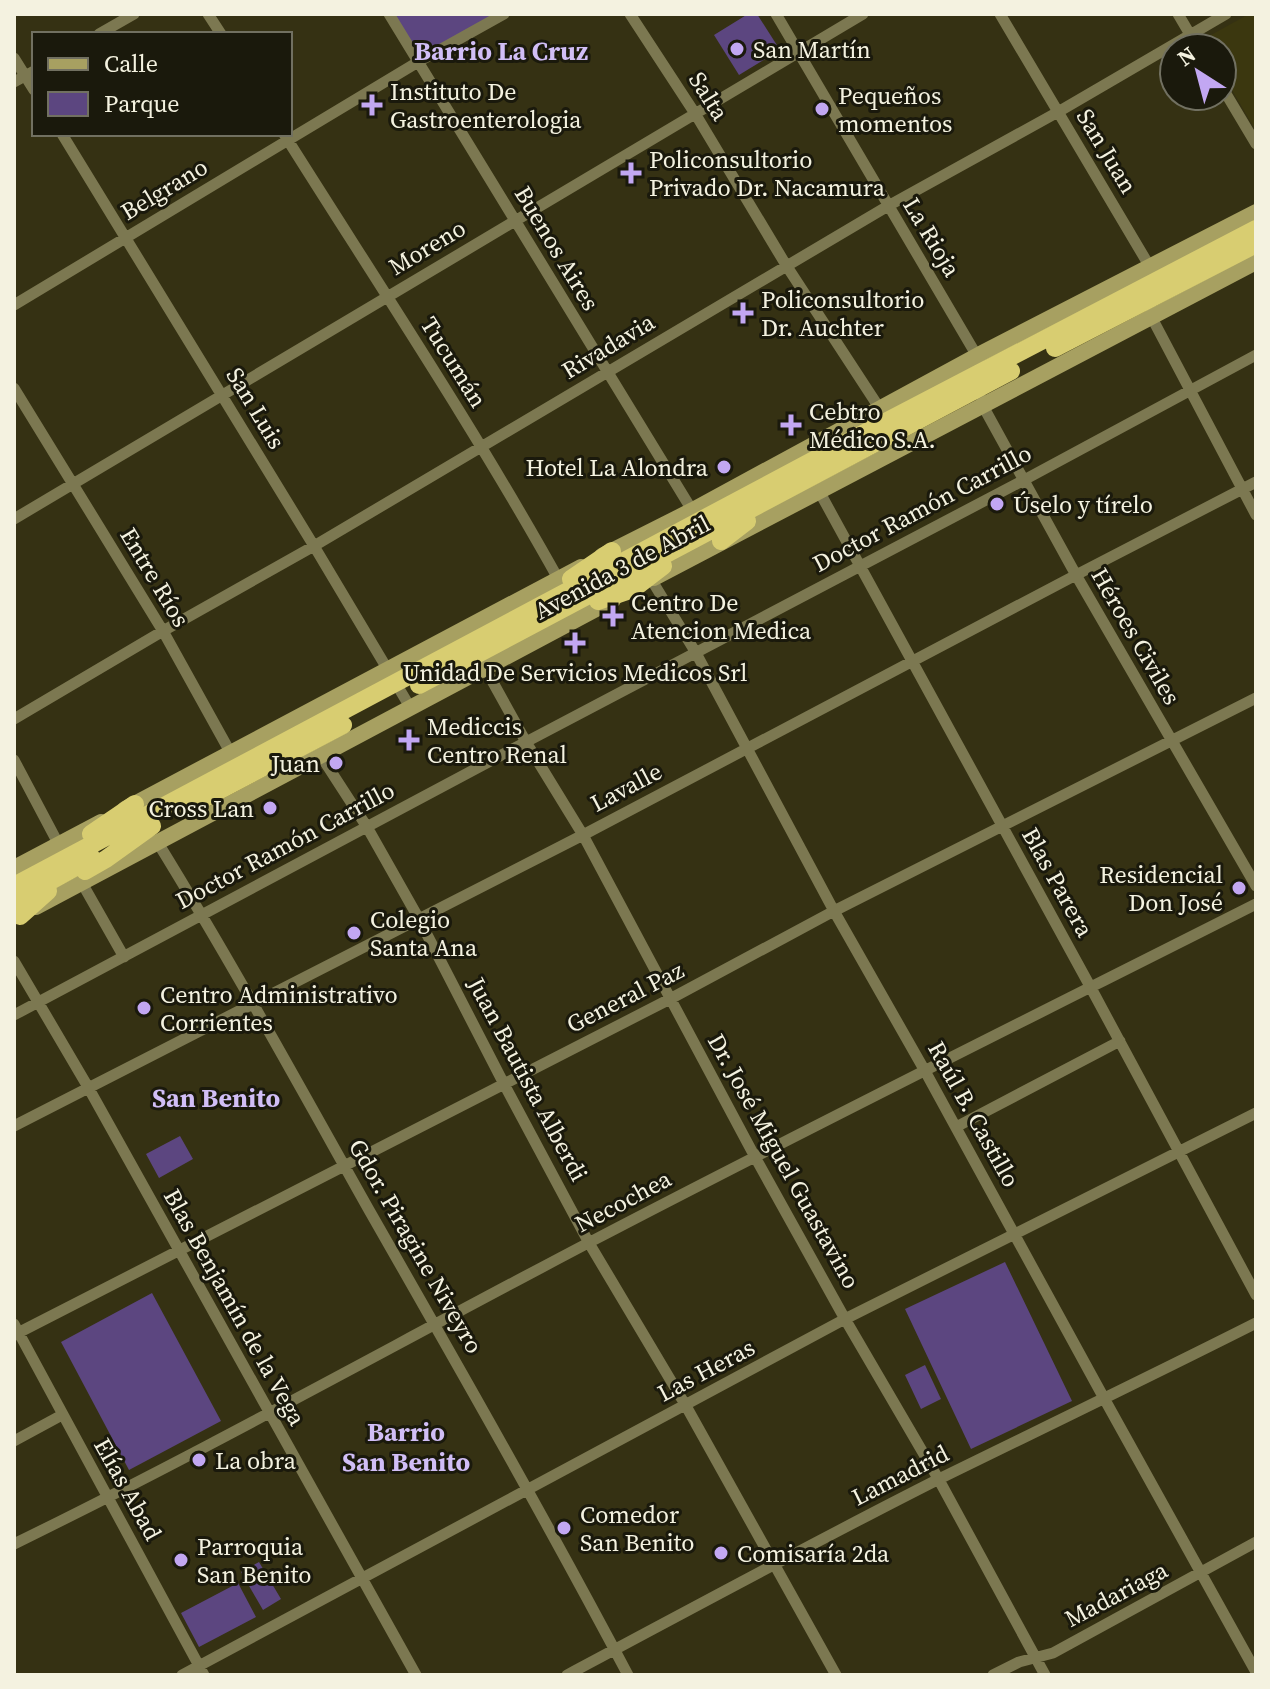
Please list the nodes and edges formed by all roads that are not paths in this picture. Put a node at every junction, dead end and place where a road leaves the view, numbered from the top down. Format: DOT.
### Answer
graph roads {
  1 [pos="134,14"];
  2 [pos="208,14"];
  3 [pos="389,14"];
  4 [pos="504,14"];
  5 [pos="630,14"];
  6 [pos="776,14"];
  7 [pos="863,14"];
  8 [pos="1000,14"];
  9 [pos="1178,14"];
  10 [pos="1226,14"];
  11 [pos="102,32"];
  12 [pos="220,32"];
  13 [pos="1189,32"];
  14 [pos="1194,32"];
  15 [pos="799,52"];
  16 [pos="1158,53"];
  17 [pos="14,58"];
  18 [pos="418,62"];
  19 [pos="30,73"];
  20 [pos="14,82"];
  21 [pos="1058,112"];
  22 [pos="1237,112"];
  23 [pos="696,115"];
  24 [pos="292,134"];
  25 [pos="63,136"];
  26 [pos="286,137"];
  27 [pos="1256,144"];
  28 [pos="888,206"];
  29 [pos="1256,212"];
  30 [pos="515,220"];
  31 [pos="1256,229"];
  32 [pos="126,237"];
  33 [pos="1256,244"];
  34 [pos="1256,262"];
  35 [pos="786,265"];
  36 [pos="1150,293"];
  37 [pos="387,296"];
  38 [pos="14,305"];
  39 [pos="1256,355"];
  40 [pos="607,371"];
  41 [pos="980,381"];
  42 [pos="14,388"];
  43 [pos="1189,390"];
  44 [pos="222,395"];
  45 [pos="891,428"];
  46 [pos="480,447"];
  47 [pos="840,454"];
  48 [pos="1024,480"];
  49 [pos="1256,482"];
  50 [pos="73,484"];
  51 [pos="1243,489"];
  52 [pos="819,491"];
  53 [pos="1256,515"];
  54 [pos="14,519"];
  55 [pos="706,528"];
  56 [pos="314,546"];
  57 [pos="612,551"];
  58 [pos="861,565"];
  59 [pos="1076,575"];
  60 [pos="651,579"];
  61 [pos="633,589"];
  62 [pos="569,598"];
  63 [pos="163,631"];
  64 [pos="696,653"];
  65 [pos="474,657"];
  66 [pos="913,661"];
  67 [pos="399,688"];
  68 [pos="1256,698"];
  69 [pos="14,719"];
  70 [pos="526,742"];
  71 [pos="1171,742"];
  72 [pos="747,748"];
  73 [pos="321,756"];
  74 [pos="14,760"];
  75 [pos="242,772"];
  76 [pos="135,804"];
  77 [pos="367,827"];
  78 [pos="1002,827"];
  79 [pos="155,834"];
  80 [pos="583,835"];
  81 [pos="59,845"];
  82 [pos="14,868"];
  83 [pos="14,883"];
  84 [pos="82,883"];
  85 [pos="1256,886"];
  86 [pos="1256,904"];
  87 [pos="834,911"];
  88 [pos="16,912"];
  89 [pos="202,915"];
  90 [pos="419,919"];
  91 [pos="124,957"];
  92 [pos="14,961"];
  93 [pos="1091,988"];
  94 [pos="670,999"];
  95 [pos="39,1002"];
  96 [pos="253,1003"];
  97 [pos="14,1015"];
  98 [pos="1120,1041"];
  99 [pos="925,1071"];
  100 [pos="504,1084"];
  101 [pos="88,1087"];
  102 [pos="1256,1113"];
  103 [pos="14,1126"];
  104 [pos="956,1127"];
  105 [pos="1179,1152"];
  106 [pos="755,1157"];
  107 [pos="344,1165"];
  108 [pos="1016,1234"];
  109 [pos="589,1243"];
  110 [pos="179,1250"];
  111 [pos="1256,1295"];
  112 [pos="845,1319"];
  113 [pos="1256,1323"];
  114 [pos="435,1325"];
  115 [pos="16,1330"];
  116 [pos="1105,1400"];
  117 [pos="686,1406"];
  118 [pos="269,1414"];
  119 [pos="62,1415"];
  120 [pos="14,1441"];
  121 [pos="939,1480"];
  122 [pos="528,1489"];
  123 [pos="108,1498"];
  124 [pos="1256,1542"];
  125 [pos="14,1544"];
  126 [pos="774,1564"];
  127 [pos="1200,1573"];
  128 [pos="362,1579"];
  129 [pos="615,1650"];
  130 [pos="1036,1658"];
  131 [pos="201,1670"];
  132 [pos="1256,1672"];
  133 [pos="182,1675"];
  134 [pos="416,1675"];
  135 [pos="567,1675"];
  136 [pos="628,1675"];
  137 [pos="836,1675"];
  138 [pos="993,1675"];
  139 [pos="1045,1675"];
  1 -- 11 [label="street"];
  2 -- 12 [label="street"];
  3 -- 18 [label="street, Buenos Aires"];
  4 -- 18 [label="street, Belgrano"];
  5 -- 23 [label="street, Salta"];
  6 -- 15 [label="street, La Rioja"];
  7 -- 15 [label="street, Moreno"];
  8 -- 21 [label="street, San Juan"];
  9 -- 13 [label="street"];
  10 -- 14 [label="street, Rivadavia"];
  15 -- 23 [label="street, Moreno"];
  15 -- 28 [label="street, La Rioja"];
  16 -- 21 [label="street, Rivadavia"];
  17 -- 19 [label="street"];
  18 -- 24 [label="street, Belgrano"];
  18 -- 30 [label="street, Buenos Aires"];
  19 -- 20 [label="street"];
  21 -- 28 [label="street, Rivadavia"];
  21 -- 36 [label="street, San Juan"];
  22 -- 27 [label="street"];
  23 -- 30 [label="street, Moreno"];
  23 -- 35 [label="street, Salta"];
  25 -- 32 [label="street, San Luis"];
  26 -- 32 [label="street, Belgrano"];
  26 -- 37 [label="street, Tucumán"];
  28 -- 35 [label="street, Rivadavia"];
  28 -- 41 [label="street, La Rioja"];
  29 -- 36 [label="main road, Avenida 3 de Abril"];
  30 -- 37 [label="street, Moreno"];
  30 -- 40 [label="street, Buenos Aires"];
  31 -- 36 [label="highway, Avenida 3 de Abril"];
  32 -- 38 [label="street, Belgrano"];
  32 -- 44 [label="street, San Luis"];
  33 -- 36 [label="highway, Avenida 3 de Abril"];
  34 -- 36 [label="main road, Avenida 3 de Abril"];
  35 -- 40 [label="street, Rivadavia"];
  35 -- 45 [label="street, Salta"];
  36 -- 41 [label="highway, Avenida 3 de Abril"];
  36 -- 41 [label="main road, Avenida 3 de Abril"];
  36 -- 43 [label="street, San Juan"];
  37 -- 44 [label="street, Moreno"];
  37 -- 46 [label="street, Tucumán"];
  39 -- 43 [label="street, Doctor Ramón Carrillo"];
  40 -- 46 [label="street, Rivadavia"];
  40 -- 55 [label="street, Buenos Aires"];
  41 -- 45 [label="highway, Avenida 3 de Abril"];
  41 -- 45 [label="main road, Avenida 3 de Abril"];
  41 -- 48 [label="street, Héroes Civiles"];
  42 -- 50 [label="street, Entre Ríos"];
  43 -- 48 [label="street, Doctor Ramón Carrillo"];
  43 -- 51 [label="street, San Juan"];
  44 -- 50 [label="street, Moreno"];
  44 -- 56 [label="street, San Luis"];
  45 -- 47 [label="highway, Avenida 3 de Abril"];
  45 -- 52 [label="main road, Avenida 3 de Abril"];
  45 -- 55 [label="main road, Avenida 3 de Abril"];
  46 -- 56 [label="street, Rivadavia"];
  46 -- 62 [label="street, Tucumán"];
  47 -- 55 [label="highway"];
  47 -- 55 [label="highway"];
  48 -- 58 [label="street, Doctor Ramón Carrillo"];
  48 -- 59 [label="street, Héroes Civiles"];
  49 -- 51 [label="street, Lavalle"];
  50 -- 54 [label="street, Moreno"];
  50 -- 63 [label="street, Entre Ríos"];
  51 -- 53 [label="street, San Juan"];
  51 -- 59 [label="street, Lavalle"];
  52 -- 55 [label="main road, Avenida 3 de Abril"];
  52 -- 58 [label="street, Blas Parera"];
  55 -- 57 [label="main road, Avenida 3 de Abril"];
  55 -- 60 [label="main road, Avenida 3 de Abril"];
  55 -- 61 [label="highway"];
  55 -- 62 [label="highway, Avenida 3 de Abril"];
  56 -- 63 [label="street, Rivadavia"];
  56 -- 67 [label="street, San Luis"];
  57 -- 62 [label="highway"];
  58 -- 64 [label="street, Doctor Ramón Carrillo"];
  58 -- 66 [label="street, Blas Parera"];
  59 -- 66 [label="street, Lavalle"];
  59 -- 71 [label="street, Héroes Civiles"];
  60 -- 61 [label="main road, Avenida 3 de Abril"];
  60 -- 64 [label="street, Raúl B. Castillo"];
  61 -- 62 [label="highway"];
  62 -- 65 [label="highway"];
  62 -- 65 [label="highway"];
  62 -- 67 [label="main road, Avenida 3 de Abril"];
  63 -- 69 [label="street, Rivadavia"];
  63 -- 75 [label="street, Entre Ríos"];
  64 -- 70 [label="street, Doctor Ramón Carrillo"];
  64 -- 72 [label="street, Raúl B. Castillo"];
  65 -- 67 [label="highway, Avenida 3 de Abril"];
  65 -- 70 [label="street, Dr. José Miguel Guastavino"];
  66 -- 72 [label="street, Lavalle"];
  66 -- 78 [label="street, Blas Parera"];
  67 -- 73 [label="main road, Avenida 3 de Abril"];
  67 -- 75 [label="highway, Avenida 3 de Abril"];
  68 -- 71 [label="street, General Paz"];
  70 -- 77 [label="street, Doctor Ramón Carrillo"];
  70 -- 80 [label="street, Dr. José Miguel Guastavino"];
  71 -- 78 [label="street, General Paz"];
  71 -- 85 [label="street, Héroes Civiles"];
  72 -- 80 [label="street, Lavalle"];
  72 -- 87 [label="street, Raúl B. Castillo"];
  73 -- 75 [label="main road, Avenida 3 de Abril"];
  73 -- 77 [label="street, Juan Bautista Alberdi"];
  74 -- 81 [label="street"];
  75 -- 76 [label="main road, Avenida 3 de Abril"];
  75 -- 79 [label="highway, Avenida 3 de Abril"];
  75 -- 83 [label="highway, Avenida 3 de Abril"];
  76 -- 81 [label="main road, Avenida 3 de Abril"];
  76 -- 83 [label="highway"];
  77 -- 89 [label="street, Doctor Ramón Carrillo"];
  77 -- 90 [label="street, Juan Bautista Alberdi"];
  78 -- 87 [label="street, General Paz"];
  78 -- 93 [label="street, Blas Parera"];
  79 -- 84 [label="main road, Avenida 3 de Abril"];
  79 -- 88 [label="highway, Avenida 3 de Abril"];
  79 -- 89 [label="street, Gdor. Piragine Niveyro"];
  80 -- 90 [label="street, Lavalle"];
  80 -- 94 [label="street, Dr. José Miguel Guastavino"];
  81 -- 82 [label="main road, Avenida 3 de Abril"];
  84 -- 88 [label="main road, Avenida 3 de Abril"];
  84 -- 91 [label="street"];
  86 -- 93 [label="street, Necochea"];
  87 -- 94 [label="street, General Paz"];
  87 -- 99 [label="street, Raúl B. Castillo"];
  89 -- 91 [label="street, Doctor Ramón Carrillo"];
  89 -- 96 [label="street, Gdor. Piragine Niveyro"];
  90 -- 96 [label="street, Lavalle"];
  90 -- 100 [label="street, Juan Bautista Alberdi"];
  91 -- 95 [label="street, Doctor Ramón Carrillo"];
  92 -- 95 [label="street, Blas Benjamín de la Vega"];
  93 -- 98 [label="street, Blas Parera"];
  93 -- 99 [label="street, Necochea"];
  94 -- 100 [label="street, General Paz"];
  94 -- 106 [label="street, Dr. José Miguel Guastavino"];
  95 -- 97 [label="street, Doctor Ramón Carrillo"];
  95 -- 101 [label="street, Blas Benjamín de la Vega"];
  96 -- 101 [label="street, Lavalle"];
  96 -- 107 [label="street, Gdor. Piragine Niveyro"];
  98 -- 104 [label="street"];
  98 -- 105 [label="street, Blas Parera"];
  99 -- 104 [label="street, Raúl B. Castillo"];
  99 -- 106 [label="street, Necochea"];
  100 -- 107 [label="street, General Paz"];
  100 -- 109 [label="street, Juan Bautista Alberdi"];
  101 -- 103 [label="street, Lavalle"];
  101 -- 110 [label="street, Blas Benjamín de la Vega"];
  102 -- 105 [label="street, Las Heras"];
  104 -- 108 [label="street, Raúl B. Castillo"];
  105 -- 108 [label="street, Las Heras"];
  105 -- 111 [label="street, Blas Parera"];
  106 -- 109 [label="street, Necochea"];
  106 -- 112 [label="street, Dr. José Miguel Guastavino"];
  107 -- 110 [label="street, General Paz"];
  107 -- 114 [label="street, Gdor. Piragine Niveyro"];
  108 -- 112 [label="street, Las Heras"];
  108 -- 116 [label="street, Raúl B. Castillo"];
  109 -- 114 [label="street, Necochea"];
  109 -- 117 [label="street, Juan Bautista Alberdi"];
  110 -- 115 [label="street, General Paz"];
  110 -- 118 [label="street, Blas Benjamín de la Vega"];
  112 -- 117 [label="street, Las Heras"];
  112 -- 121 [label="street, Dr. José Miguel Guastavino"];
  113 -- 116 [label="street, Lamadrid"];
  114 -- 118 [label="street, Necochea"];
  114 -- 122 [label="street, Gdor. Piragine Niveyro"];
  115 -- 119 [label="street, Elías Abad"];
  116 -- 121 [label="street, Lamadrid"];
  116 -- 127 [label="street, Raúl B. Castillo"];
  117 -- 122 [label="street, Las Heras"];
  117 -- 126 [label="street, Juan Bautista Alberdi"];
  118 -- 123 [label="street, Necochea"];
  118 -- 128 [label="street, Blas Benjamín de la Vega"];
  119 -- 120 [label="street"];
  119 -- 123 [label="street, Elías Abad"];
  121 -- 126 [label="street, Lamadrid"];
  121 -- 130 [label="street, Dr. José Miguel Guastavino"];
  122 -- 128 [label="street, Las Heras"];
  122 -- 129 [label="street, Gdor. Piragine Niveyro"];
  123 -- 125 [label="street, Necochea"];
  123 -- 131 [label="street, Elías Abad"];
  124 -- 127 [label="street, Madariaga"];
  126 -- 129 [label="street, Lamadrid"];
  126 -- 137 [label="street, Juan Bautista Alberdi"];
  127 -- 130 [label="street, Madariaga"];
  127 -- 132 [label="street, Raúl B. Castillo"];
  128 -- 131 [label="street, Las Heras"];
  128 -- 134 [label="street, Blas Benjamín de la Vega"];
  129 -- 135 [label="street, Lamadrid"];
  129 -- 136 [label="street, Gdor. Piragine Niveyro"];
  130 -- 138 [label="street, Madariaga"];
  130 -- 139 [label="street, Dr. José Miguel Guastavino"];
  131 -- 133 [label="street, Las Heras"];
}
